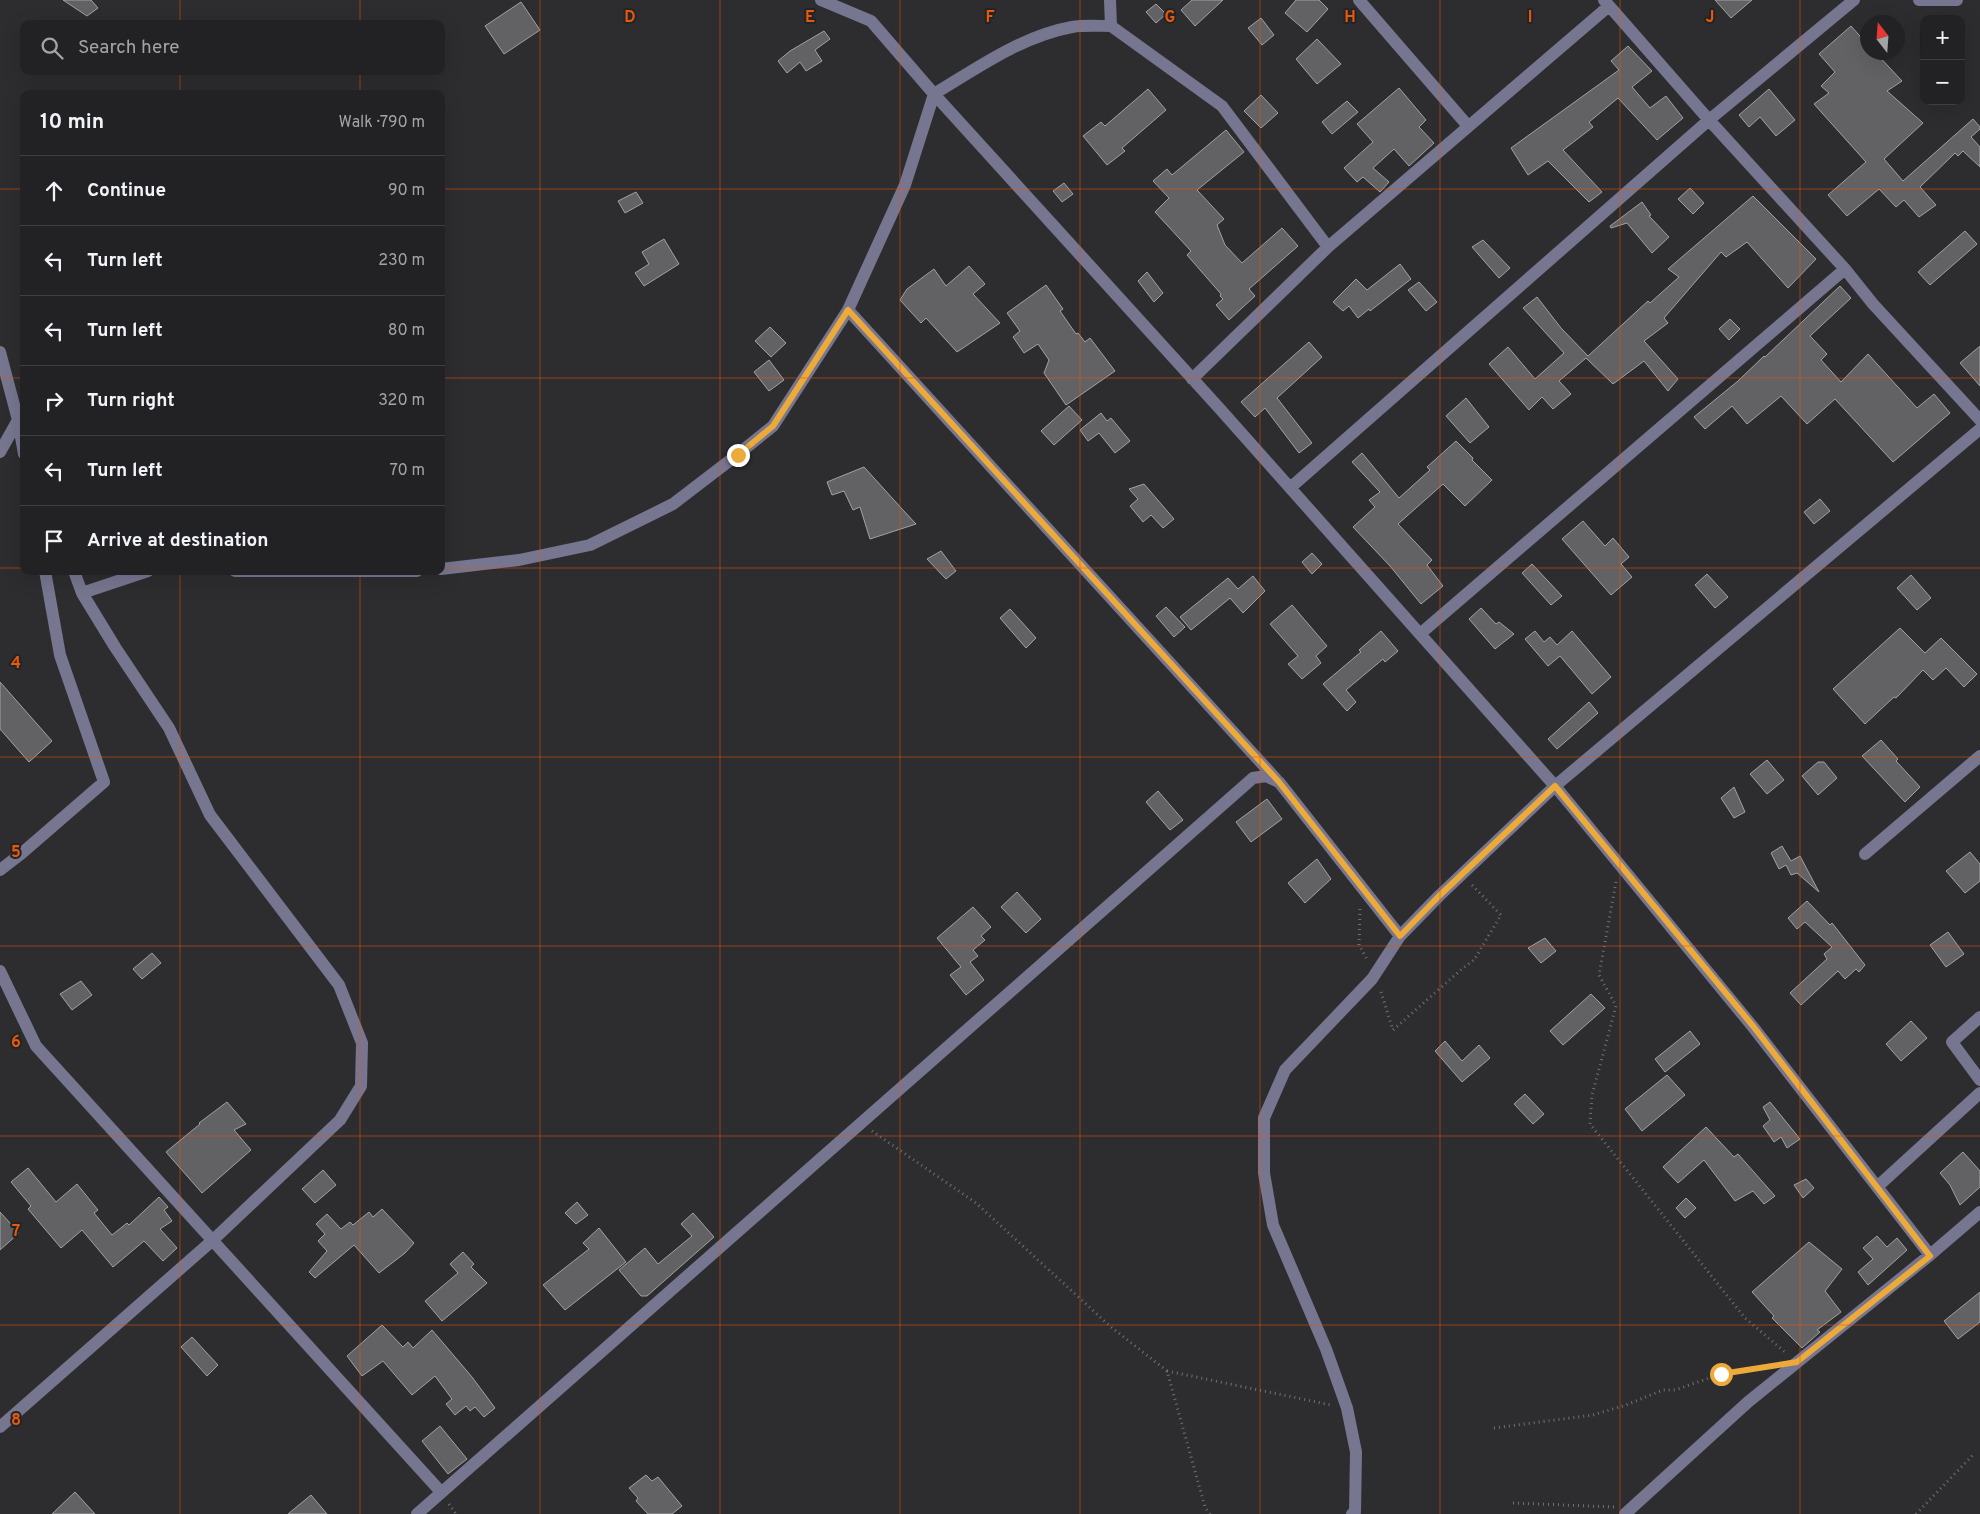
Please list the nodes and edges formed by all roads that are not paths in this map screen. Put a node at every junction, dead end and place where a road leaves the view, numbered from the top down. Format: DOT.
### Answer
graph roads {
  1 [pos="822,0"];
  2 [pos="1110,0"];
  3 [pos="1359,0"];
  4 [pos="1854,0"];
  5 [pos="1919,0"];
  6 [pos="1957,0"];
  7 [pos="1606,3"];
  8 [pos="1111,26"];
  9 [pos="934,94"];
  10 [pos="1708,120"];
  11 [pos="1468,126"];
  12 [pos="1328,247"];
  13 [pos="1845,269"];
  14 [pos="848,310"];
  15 [pos="0,352"];
  16 [pos="1192,379"];
  17 [pos="18,420"];
  18 [pos="1980,420"];
  19 [pos="20,426"];
  20 [pos="1980,430"];
  21 [pos="20,431"];
  22 [pos="0,452"];
  23 [pos="1290,488"];
  24 [pos="445,569"];
  25 [pos="46,575"];
  26 [pos="75,575"];
  27 [pos="137,575"];
  28 [pos="82,594"];
  29 [pos="1420,634"];
  30 [pos="1980,756"];
  31 [pos="1279,782"];
  32 [pos="1555,786"];
  33 [pos="1866,854"];
  34 [pos="0,870"];
  35 [pos="1400,936"];
  36 [pos="0,971"];
  37 [pos="1980,1018"];
  38 [pos="1980,1080"];
  39 [pos="1980,1093"];
  40 [pos="1877,1187"];
  41 [pos="1980,1212"];
  42 [pos="213,1240"];
  43 [pos="1930,1256"];
  44 [pos="0,1427"];
  45 [pos="441,1492"];
  46 [pos="1629,1511"];
  47 [pos="417,1514"];
  48 [pos="1352,1514"];
  1 -- 9 [label="street"];
  2 -- 8 [label="street"];
  3 -- 11 [label="street"];
  4 -- 10 [label="street"];
  5 -- 6 [label="street"];
  7 -- 10 [label="street"];
  7 -- 11 [label="street"];
  8 -- 9 [label="street"];
  8 -- 12 [label="street"];
  9 -- 14 [label="street"];
  9 -- 16 [label="street"];
  10 -- 13 [label="street"];
  10 -- 23 [label="street"];
  11 -- 12 [label="street"];
  12 -- 16 [label="street"];
  13 -- 18 [label="street"];
  13 -- 29 [label="street"];
  14 -- 24 [label="street"];
  14 -- 31 [label="street"];
  15 -- 17 [label="street"];
  16 -- 23 [label="street"];
  17 -- 19 [label="street"];
  17 -- 21 [label="street"];
  17 -- 22 [label="street"];
  20 -- 32 [label="street"];
  23 -- 29 [label="street"];
  25 -- 34 [label="street"];
  26 -- 28 [label="street"];
  27 -- 28 [label="street"];
  28 -- 42 [label="street"];
  29 -- 32 [label="street"];
  30 -- 33 [label="street"];
  31 -- 35 [label="street"];
  31 -- 45 [label="street"];
  32 -- 35 [label="street"];
  32 -- 40 [label="street"];
  35 -- 48 [label="street"];
  36 -- 42 [label="street"];
  37 -- 38 [label="street"];
  39 -- 40 [label="street"];
  40 -- 43 [label="street"];
  41 -- 43 [label="street"];
  42 -- 44 [label="street"];
  42 -- 45 [label="street"];
  43 -- 46 [label="street"];
  45 -- 47 [label="street"];
}
